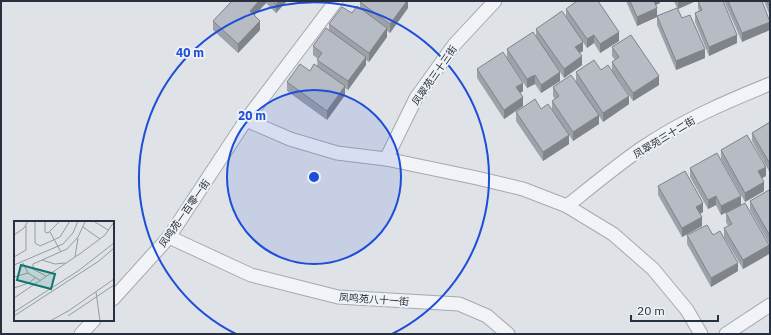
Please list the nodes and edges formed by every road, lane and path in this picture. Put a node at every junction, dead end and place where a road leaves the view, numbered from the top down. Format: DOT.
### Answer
graph roads {
  1 [pos="336,1"];
  2 [pos="496,1"];
  3 [pos="770,84"];
  4 [pos="246,120"];
  5 [pos="386,159"];
  6 [pos="567,206"];
  7 [pos="169,237"];
  8 [pos="114,298"];
  9 [pos="770,304"];
  10 [pos="93,321"];
  11 [pos="81,334"];
  12 [pos="508,334"];
  13 [pos="701,334"];
  14 [pos="726,334"];
  1 -- 4 [label="lane"];
  2 -- 5 [label="lane, 凤翠苑三十三街"];
  3 -- 6 [label="lane, 凤翠苑三十二街"];
  4 -- 5 [label="lane"];
  4 -- 7 [label="lane, 凤鸣苑一百零一街"];
  5 -- 6 [label="lane"];
  6 -- 13 [label="lane"];
  7 -- 8 [label="lane, 凤鸣苑一百零一街"];
  7 -- 12 [label="lane, 凤鸣苑八十一街"];
  9 -- 14 [label="lane"];
  10 -- 11 [label="lane"];
}
